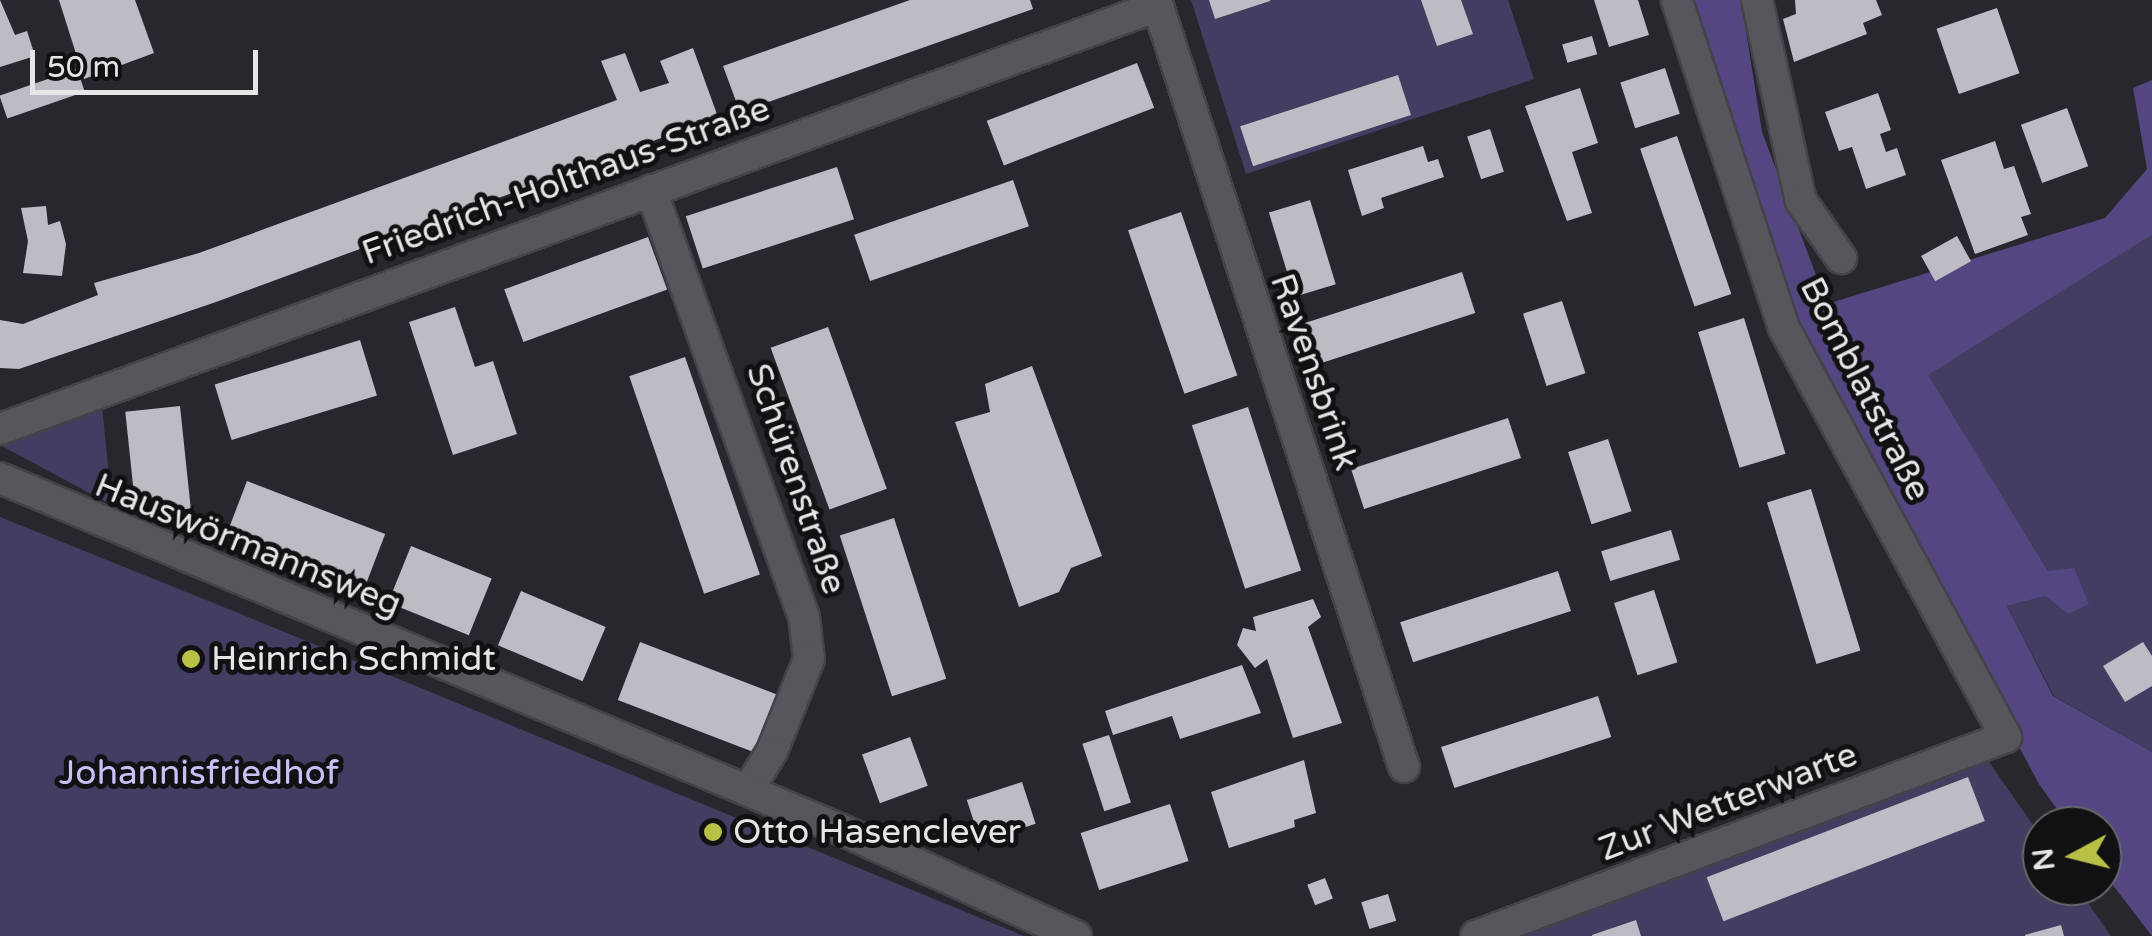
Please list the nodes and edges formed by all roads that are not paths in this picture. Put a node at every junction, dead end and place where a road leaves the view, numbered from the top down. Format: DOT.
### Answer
graph roads {
  1 [pos="1678,0"];
  2 [pos="1757,0"];
  3 [pos="1157,3"];
  4 [pos="651,190"];
  5 [pos="1841,258"];
  6 [pos="0,429"];
  7 [pos="0,478"];
  8 [pos="2006,737"];
  9 [pos="1404,767"];
  10 [pos="748,790"];
  11 [pos="1076,936"];
  12 [pos="1476,936"];
  1 -- 8 [label="street, Bomblatstraße"];
  2 -- 5 [label="street, Bomblatstraße"];
  3 -- 4 [label="street, Friedrich-Holthaus-Straße"];
  3 -- 9 [label="street, Ravensbrink"];
  4 -- 6 [label="street, Friedrich-Holthaus-Straße"];
  4 -- 10 [label="street, Schürenstraße"];
  7 -- 10 [label="street, Hauswörmannsweg"];
  8 -- 12 [label="street, Zur Wetterwarte"];
  10 -- 11 [label="street, Hauswörmannsweg"];
}
